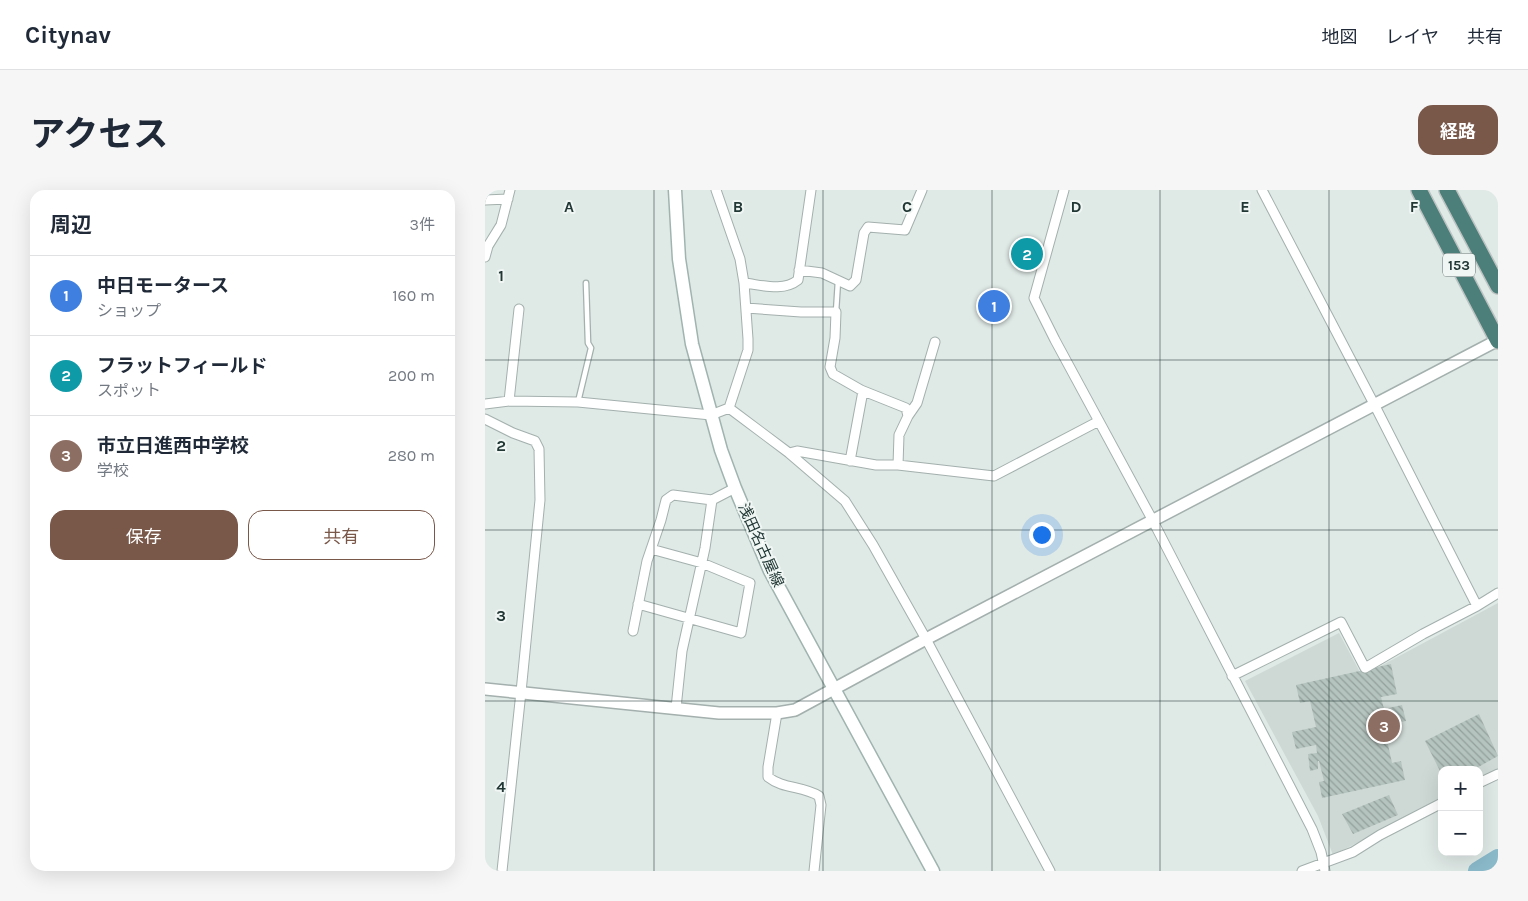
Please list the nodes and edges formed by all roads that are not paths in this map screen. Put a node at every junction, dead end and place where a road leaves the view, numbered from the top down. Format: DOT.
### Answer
graph roads {
  1 [pos="675,190"];
  2 [pos="716,190"];
  3 [pos="811,190"];
  4 [pos="923,190"];
  5 [pos="1064,190"];
  6 [pos="1262,190"];
  7 [pos="1419,190"];
  8 [pos="1447,190"];
  9 [pos="509,194"];
  10 [pos="485,200"];
  11 [pos="485,257"];
  12 [pos="799,270"];
  13 [pos="838,281"];
  14 [pos="586,282"];
  15 [pos="745,283"];
  16 [pos="1498,286"];
  17 [pos="746,308"];
  18 [pos="519,309"];
  19 [pos="836,312"];
  20 [pos="1498,340"];
  21 [pos="935,342"];
  22 [pos="863,391"];
  23 [pos="509,401"];
  24 [pos="579,402"];
  25 [pos="485,404"];
  26 [pos="1374,404"];
  27 [pos="729,408"];
  28 [pos="711,414"];
  29 [pos="908,416"];
  30 [pos="485,419"];
  31 [pos="1099,421"];
  32 [pos="789,453"];
  33 [pos="849,461"];
  34 [pos="898,465"];
  35 [pos="735,488"];
  36 [pos="713,500"];
  37 [pos="1153,521"];
  38 [pos="651,549"];
  39 [pos="702,563"];
  40 [pos="1498,593"];
  41 [pos="638,604"];
  42 [pos="1477,606"];
  43 [pos="690,618"];
  44 [pos="633,631"];
  45 [pos="926,639"];
  46 [pos="1232,676"];
  47 [pos="485,688"];
  48 [pos="835,689"];
  49 [pos="521,692"];
  50 [pos="676,708"];
  51 [pos="777,713"];
  52 [pos="1498,774"];
  53 [pos="1483,781"];
  54 [pos="1438,805"];
  55 [pos="1324,866"];
  56 [pos="501,871"];
  57 [pos="814,871"];
  58 [pos="933,871"];
  59 [pos="1050,871"];
  60 [pos="1302,871"];
  1 -- 28 [label="main road, 浅田名古屋線"];
  2 -- 15 [label="street"];
  3 -- 12 [label="street"];
  4 -- 13 [label="street"];
  5 -- 31 [label="street"];
  6 -- 26 [label="street"];
  7 -- 20 [label="highway, 153"];
  8 -- 16 [label="highway, 153"];
  9 -- 10 [label="street"];
  9 -- 11 [label="street"];
  12 -- 13 [label="street"];
  12 -- 15 [label="street"];
  13 -- 19 [label="lane"];
  14 -- 24 [label="lane"];
  15 -- 17 [label="street"];
  17 -- 19 [label="street"];
  17 -- 27 [label="street"];
  18 -- 23 [label="street"];
  19 -- 22 [label="street"];
  20 -- 26 [label="street"];
  21 -- 29 [label="street"];
  22 -- 29 [label="street"];
  22 -- 33 [label="street"];
  23 -- 24 [label="street"];
  23 -- 25 [label="street"];
  24 -- 28 [label="street"];
  26 -- 37 [label="street"];
  26 -- 42 [label="street"];
  27 -- 28 [label="street"];
  27 -- 32 [label="street"];
  28 -- 35 [label="main road, 浅田名古屋線"];
  29 -- 34 [label="street"];
  30 -- 49 [label="street"];
  31 -- 34 [label="street"];
  31 -- 37 [label="street"];
  32 -- 33 [label="street"];
  32 -- 45 [label="street"];
  33 -- 34 [label="street"];
  35 -- 36 [label="street"];
  35 -- 48 [label="main road, 浅田名古屋線"];
  36 -- 38 [label="street"];
  36 -- 39 [label="street"];
  37 -- 45 [label="street"];
  37 -- 46 [label="street"];
  38 -- 39 [label="street"];
  38 -- 41 [label="street"];
  39 -- 43 [label="street"];
  39 -- 43 [label="street"];
  40 -- 42 [label="street"];
  41 -- 43 [label="street"];
  41 -- 44 [label="street"];
  42 -- 46 [label="street"];
  43 -- 50 [label="street"];
  45 -- 48 [label="street"];
  45 -- 59 [label="street"];
  46 -- 55 [label="street"];
  47 -- 49 [label="street"];
  48 -- 51 [label="street"];
  48 -- 58 [label="main road, 浅田名古屋線"];
  49 -- 50 [label="street"];
  49 -- 56 [label="street"];
  50 -- 51 [label="street"];
  51 -- 57 [label="street"];
  52 -- 53 [label="street"];
  54 -- 55 [label="street"];
  55 -- 60 [label="street"];
}
